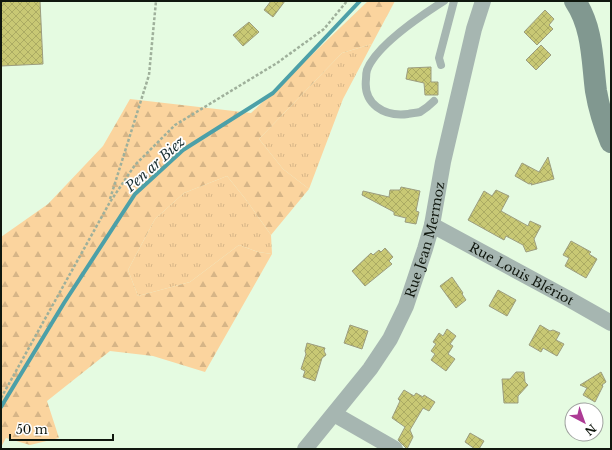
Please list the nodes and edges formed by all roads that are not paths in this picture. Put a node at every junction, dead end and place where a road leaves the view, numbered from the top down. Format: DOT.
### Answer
graph roads {
  1 [pos="444,1"];
  2 [pos="454,1"];
  3 [pos="483,1"];
  4 [pos="575,1"];
  5 [pos="441,66"];
  6 [pos="434,101"];
  7 [pos="611,142"];
  8 [pos="432,225"];
  9 [pos="611,324"];
  10 [pos="334,414"];
  11 [pos="305,449"];
  12 [pos="395,449"];
  1 -- 6 [label="lane"];
  2 -- 5 [label="lane"];
  3 -- 8 [label="street, Rue Jean Mermoz"];
  4 -- 7 [label="main road"];
  8 -- 9 [label="street, Rue Louis Blériot"];
  8 -- 10 [label="street, Rue Jean Mermoz"];
  10 -- 11 [label="street, Rue Jean Mermoz"];
  10 -- 12 [label="street"];
}
